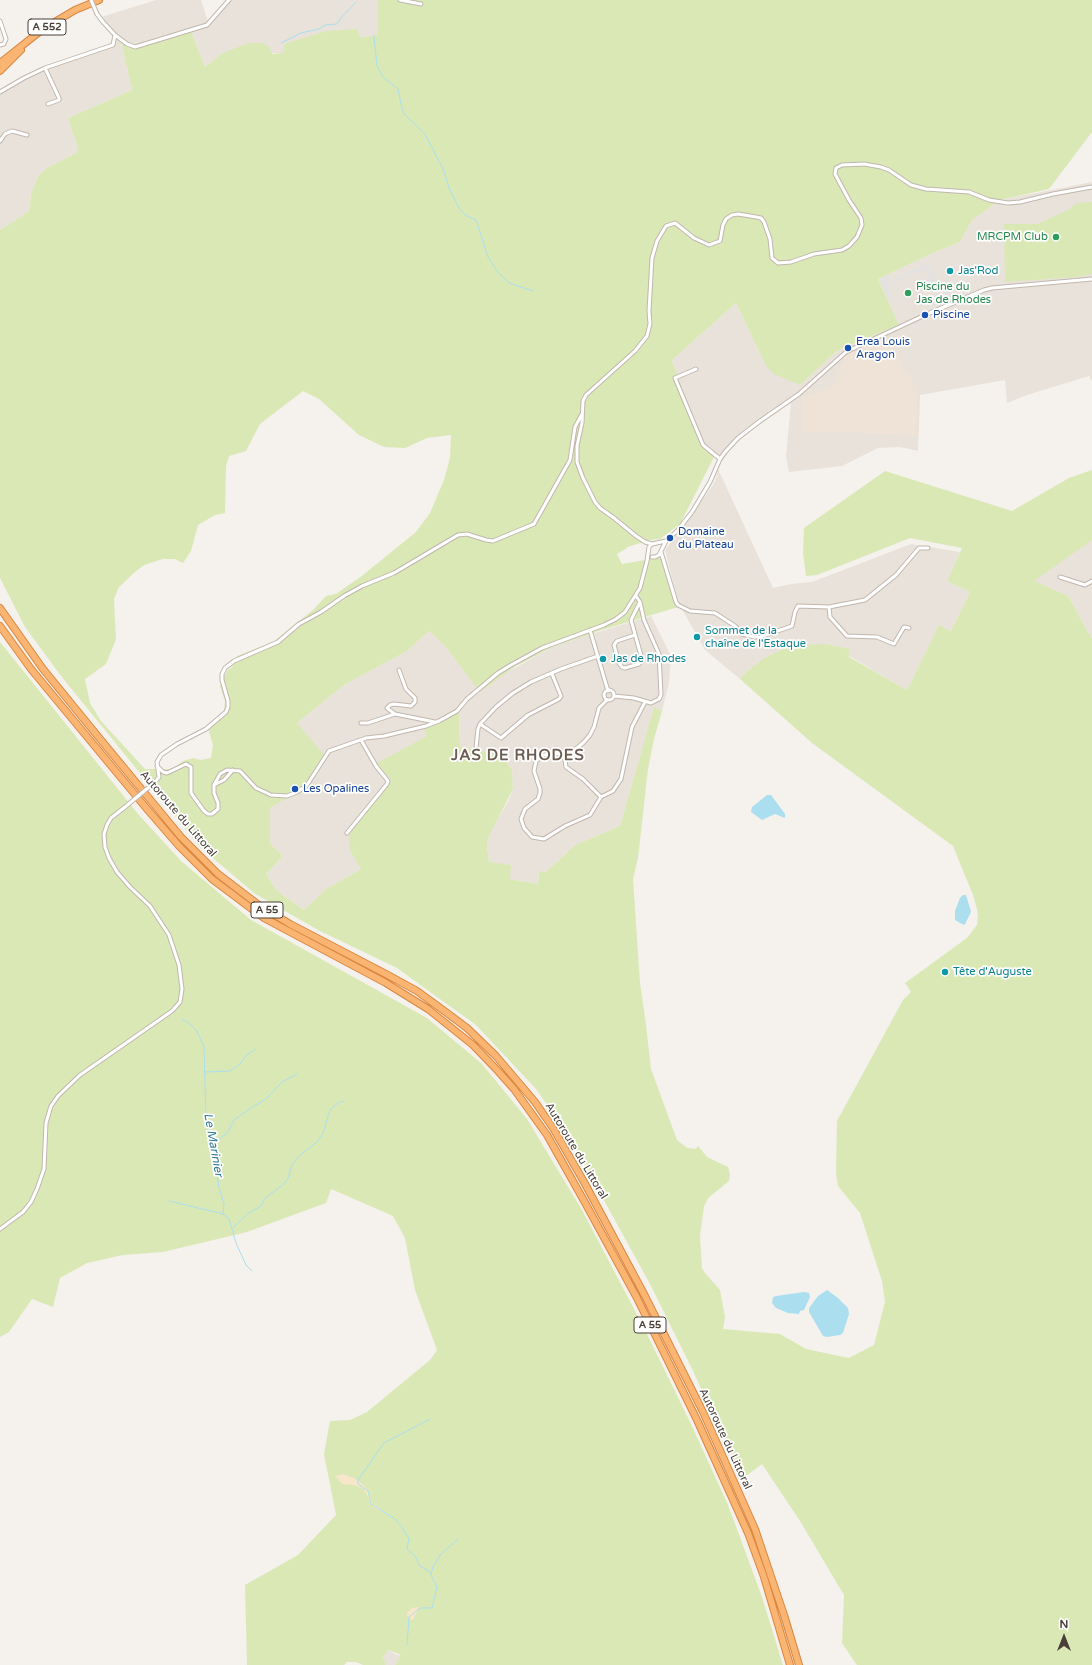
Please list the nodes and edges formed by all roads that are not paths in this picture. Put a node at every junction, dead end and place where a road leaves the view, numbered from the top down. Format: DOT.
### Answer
graph roads {
  1 [pos="91,0"];
  2 [pos="99,0"];
  3 [pos="229,0"];
  4 [pos="400,0"];
  5 [pos="421,4"];
  6 [pos="64,16"];
  7 [pos="0,21"];
  8 [pos="115,35"];
  9 [pos="0,45"];
  10 [pos="0,63"];
  11 [pos="45,68"];
  12 [pos="0,71"];
  13 [pos="0,92"];
  14 [pos="48,104"];
  15 [pos="27,136"];
  16 [pos="0,141"];
  17 [pos="1092,187"];
  18 [pos="1092,279"];
  19 [pos="696,369"];
  20 [pos="582,413"];
  21 [pos="575,426"];
  22 [pos="581,427"];
  23 [pos="574,432"];
  24 [pos="577,443"];
  25 [pos="720,459"];
  26 [pos="645,542"];
  27 [pos="666,542"];
  28 [pos="652,544"];
  29 [pos="656,544"];
  30 [pos="648,547"];
  31 [pos="928,548"];
  32 [pos="661,551"];
  33 [pos="648,552"];
  34 [pos="652,556"];
  35 [pos="658,556"];
  36 [pos="664,558"];
  37 [pos="647,561"];
  38 [pos="1060,577"];
  39 [pos="1092,581"];
  40 [pos="636,596"];
  41 [pos="640,602"];
  42 [pos="829,607"];
  43 [pos="0,608"];
  44 [pos="0,626"];
  45 [pos="909,628"];
  46 [pos="590,630"];
  47 [pos="635,635"];
  48 [pos="598,656"];
  49 [pos="399,670"];
  50 [pos="552,674"];
  51 [pos="608,691"];
  52 [pos="614,696"];
  53 [pos="607,700"];
  54 [pos="645,702"];
  55 [pos="394,714"];
  56 [pos="435,722"];
  57 [pos="361,723"];
  58 [pos="480,724"];
  59 [pos="361,740"];
  60 [pos="476,748"];
  61 [pos="564,753"];
  62 [pos="157,766"];
  63 [pos="233,770"];
  64 [pos="214,785"];
  65 [pos="601,797"];
  66 [pos="347,833"];
  67 [pos="0,1229"];
  68 [pos="790,1665"];
  69 [pos="799,1665"];
  1 -- 8 [label="street, bridge"];
  2 -- 6 [label="highway, A 552"];
  3 -- 8 [label="street"];
  4 -- 5 [label="street"];
  6 -- 10 [label="highway, A 552"];
  6 -- 12 [label="highway, A 552"];
  7 -- 9 [label="street"];
  8 -- 11 [label="street"];
  11 -- 13 [label="street"];
  11 -- 14 [label="street"];
  15 -- 16 [label="street"];
  17 -- 20 [label="street"];
  18 -- 25 [label="street"];
  19 -- 25 [label="street"];
  20 -- 21 [label="street"];
  20 -- 22 [label="street"];
  21 -- 22 [label="street"];
  21 -- 23 [label="street"];
  22 -- 24 [label="street"];
  23 -- 24 [label="street"];
  23 -- 62 [label="street"];
  24 -- 26 [label="street"];
  25 -- 27 [label="street"];
  26 -- 28 [label="street"];
  26 -- 30 [label="street"];
  27 -- 29 [label="street"];
  27 -- 32 [label="street"];
  28 -- 29 [label="street"];
  28 -- 30 [label="street"];
  29 -- 32 [label="street"];
  30 -- 33 [label="street"];
  31 -- 42 [label="street"];
  32 -- 35 [label="street"];
  32 -- 36 [label="street"];
  33 -- 34 [label="street"];
  33 -- 37 [label="street"];
  34 -- 35 [label="street"];
  34 -- 37 [label="street"];
  35 -- 36 [label="street"];
  36 -- 42 [label="street"];
  37 -- 40 [label="street"];
  38 -- 39 [label="street"];
  40 -- 41 [label="street"];
  40 -- 46 [label="street"];
  41 -- 47 [label="street"];
  41 -- 54 [label="street"];
  42 -- 45 [label="street"];
  43 -- 69 [label="highway, Autoroute du Littoral / A 55"];
  44 -- 68 [label="highway, Autoroute du Littoral / A 55"];
  46 -- 48 [label="street"];
  46 -- 56 [label="street"];
  47 -- 47 [label="street"];
  48 -- 50 [label="street"];
  48 -- 51 [label="street"];
  49 -- 55 [label="street"];
  50 -- 58 [label="street"];
  50 -- 58 [label="street"];
  51 -- 52 [label="street"];
  51 -- 53 [label="street"];
  52 -- 53 [label="street"];
  52 -- 54 [label="street"];
  53 -- 61 [label="street"];
  54 -- 65 [label="street"];
  55 -- 56 [label="street"];
  55 -- 57 [label="street"];
  56 -- 59 [label="street"];
  58 -- 60 [label="street"];
  59 -- 63 [label="street"];
  59 -- 66 [label="street"];
  61 -- 65 [label="street"];
  61 -- 65 [label="street"];
  62 -- 64 [label="street"];
  62 -- 67 [label="street, bridge"];
  63 -- 64 [label="street"];
  63 -- 64 [label="street"];
}
